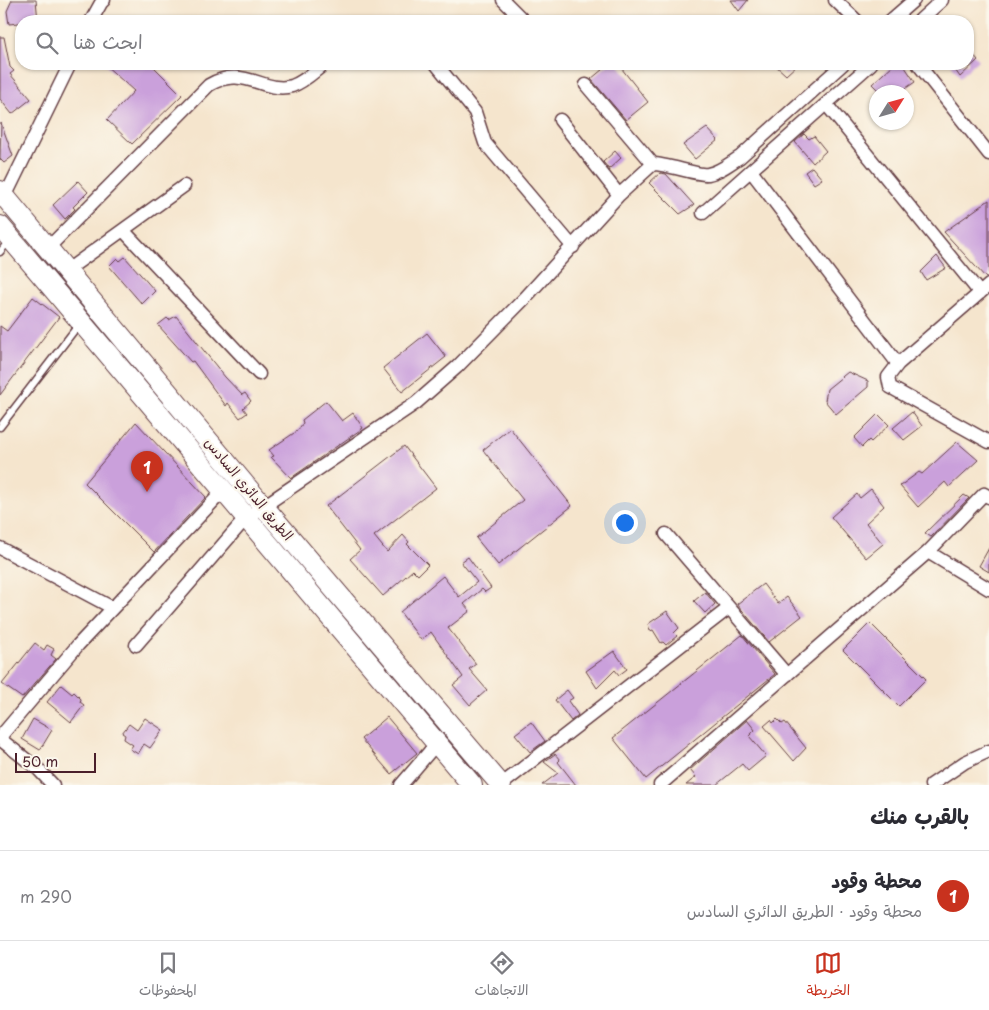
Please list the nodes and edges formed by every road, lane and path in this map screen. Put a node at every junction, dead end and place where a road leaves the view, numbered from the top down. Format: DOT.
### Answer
graph roads {
  1 [pos="836,0"];
  2 [pos="914,0"];
  3 [pos="942,0"];
  4 [pos="102,1"];
  5 [pos="508,2"];
  6 [pos="94,15"];
  7 [pos="519,15"];
  8 [pos="851,15"];
  9 [pos="897,15"];
  10 [pos="926,15"];
  11 [pos="67,70"];
  12 [pos="316,70"];
  13 [pos="441,70"];
  14 [pos="835,70"];
  15 [pos="864,70"];
  16 [pos="923,70"];
  17 [pos="586,85"];
  18 [pos="826,104"];
  19 [pos="560,120"];
  20 [pos="989,154"];
  21 [pos="653,164"];
  22 [pos="751,171"];
  23 [pos="184,186"];
  24 [pos="3,194"];
  25 [pos="619,195"];
  26 [pos="703,214"];
  27 [pos="123,230"];
  28 [pos="4,239"];
  29 [pos="573,247"];
  30 [pos="47,249"];
  31 [pos="66,271"];
  32 [pos="984,289"];
  33 [pos="80,322"];
  34 [pos="898,364"];
  35 [pos="259,374"];
  36 [pos="0,427"];
  37 [pos="989,442"];
  38 [pos="223,491"];
  39 [pos="989,497"];
  40 [pos="263,506"];
  41 [pos="246,518"];
  42 [pos="666,534"];
  43 [pos="0,548"];
  44 [pos="928,552"];
  45 [pos="989,588"];
  46 [pos="113,608"];
  47 [pos="729,608"];
  48 [pos="136,645"];
  49 [pos="787,675"];
  50 [pos="0,738"];
  51 [pos="437,743"];
  52 [pos="989,751"];
  53 [pos="53,785"];
  54 [pos="401,785"];
  55 [pos="472,785"];
  56 [pos="501,785"];
  57 [pos="660,785"];
  58 [pos="931,785"];
  1 -- 8 [label="street"];
  2 -- 9 [label="street"];
  3 -- 10 [label="street"];
  4 -- 6 [label="street"];
  5 -- 7 [label="street"];
  11 -- 24 [label="street"];
  12 -- 30 [label="street"];
  13 -- 29 [label="street"];
  14 -- 21 [label="street"];
  15 -- 18 [label="street"];
  16 -- 20 [label="street"];
  17 -- 21 [label="street"];
  18 -- 22 [label="street"];
  18 -- 32 [label="street"];
  19 -- 25 [label="street"];
  21 -- 25 [label="street"];
  22 -- 26 [label="street"];
  22 -- 34 [label="street"];
  23 -- 27 [label="street"];
  24 -- 30 [label="highway, الطريق الدائري السادس"];
  25 -- 29 [label="street"];
  27 -- 31 [label="street"];
  27 -- 35 [label="street"];
  28 -- 33 [label="highway, الطريق الدائري السادس"];
  29 -- 40 [label="street"];
  30 -- 31 [label="highway, الطريق الدائري السادس"];
  31 -- 40 [label="highway, الطريق الدائري السادس"];
  32 -- 34 [label="street"];
  33 -- 36 [label="lane"];
  33 -- 38 [label="highway, الطريق الدائري السادس"];
  34 -- 37 [label="street"];
  38 -- 41 [label="highway, الطريق الدائري السادس"];
  38 -- 46 [label="street"];
  39 -- 44 [label="street"];
  40 -- 41 [label="street"];
  40 -- 56 [label="highway, الطريق الدائري السادس"];
  41 -- 48 [label="street"];
  41 -- 51 [label="highway, الطريق الدائري السادس"];
  42 -- 47 [label="street"];
  43 -- 46 [label="street"];
  44 -- 45 [label="street"];
  44 -- 49 [label="street"];
  46 -- 50 [label="street"];
  47 -- 49 [label="street"];
  47 -- 56 [label="street"];
  49 -- 57 [label="street"];
  50 -- 53 [label="street"];
  51 -- 54 [label="street"];
  51 -- 55 [label="highway, الطريق الدائري السادس"];
  52 -- 58 [label="street"];
}
